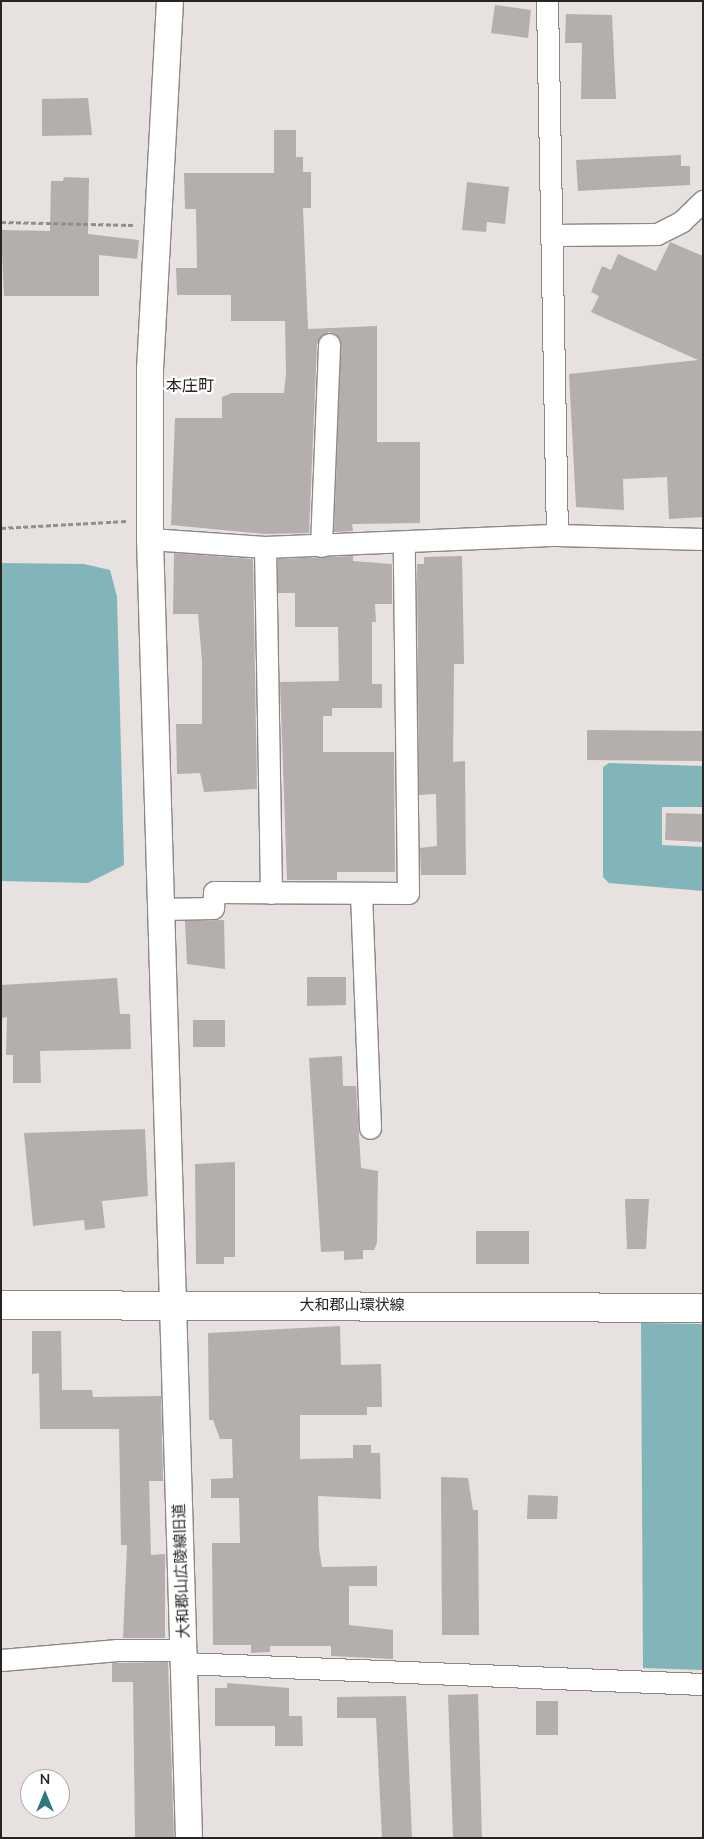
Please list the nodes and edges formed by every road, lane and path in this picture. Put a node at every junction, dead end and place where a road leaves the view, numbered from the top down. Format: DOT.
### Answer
graph roads {
  1 [pos="170,1"];
  2 [pos="548,1"];
  3 [pos="703,201"];
  4 [pos="1,222"];
  5 [pos="158,226"];
  6 [pos="552,235"];
  7 [pos="329,344"];
  8 [pos="1,528"];
  9 [pos="150,530"];
  10 [pos="557,535"];
  11 [pos="703,539"];
  12 [pos="404,544"];
  13 [pos="321,546"];
  14 [pos="265,547"];
  15 [pos="272,893"];
  16 [pos="361,893"];
  17 [pos="162,909"];
  18 [pos="370,1128"];
  19 [pos="174,1304"];
  20 [pos="1,1305"];
  21 [pos="703,1308"];
  22 [pos="184,1657"];
  23 [pos="1,1660"];
  24 [pos="703,1684"];
  25 [pos="189,1838"];
  1 -- 5 [label="street, 大和郡山広陵線旧道"];
  2 -- 6 [label="street"];
  3 -- 6 [label="street"];
  4 -- 5 [label="path"];
  5 -- 9 [label="street, 大和郡山広陵線旧道"];
  6 -- 10 [label="street"];
  7 -- 13 [label="street"];
  8 -- 9 [label="path"];
  9 -- 14 [label="street"];
  9 -- 17 [label="street, 大和郡山広陵線旧道"];
  10 -- 11 [label="street"];
  10 -- 12 [label="street"];
  12 -- 13 [label="street"];
  12 -- 16 [label="street"];
  13 -- 14 [label="street"];
  14 -- 15 [label="street"];
  15 -- 16 [label="street"];
  15 -- 17 [label="street"];
  16 -- 18 [label="street"];
  17 -- 19 [label="street, 大和郡山広陵線旧道"];
  19 -- 20 [label="main road, 大和郡山環状線"];
  19 -- 21 [label="main road, 大和郡山環状線"];
  19 -- 22 [label="street, 大和郡山広陵線旧道"];
  22 -- 23 [label="street"];
  22 -- 24 [label="street"];
  22 -- 25 [label="street, 大和郡山広陵線旧道"];
}
